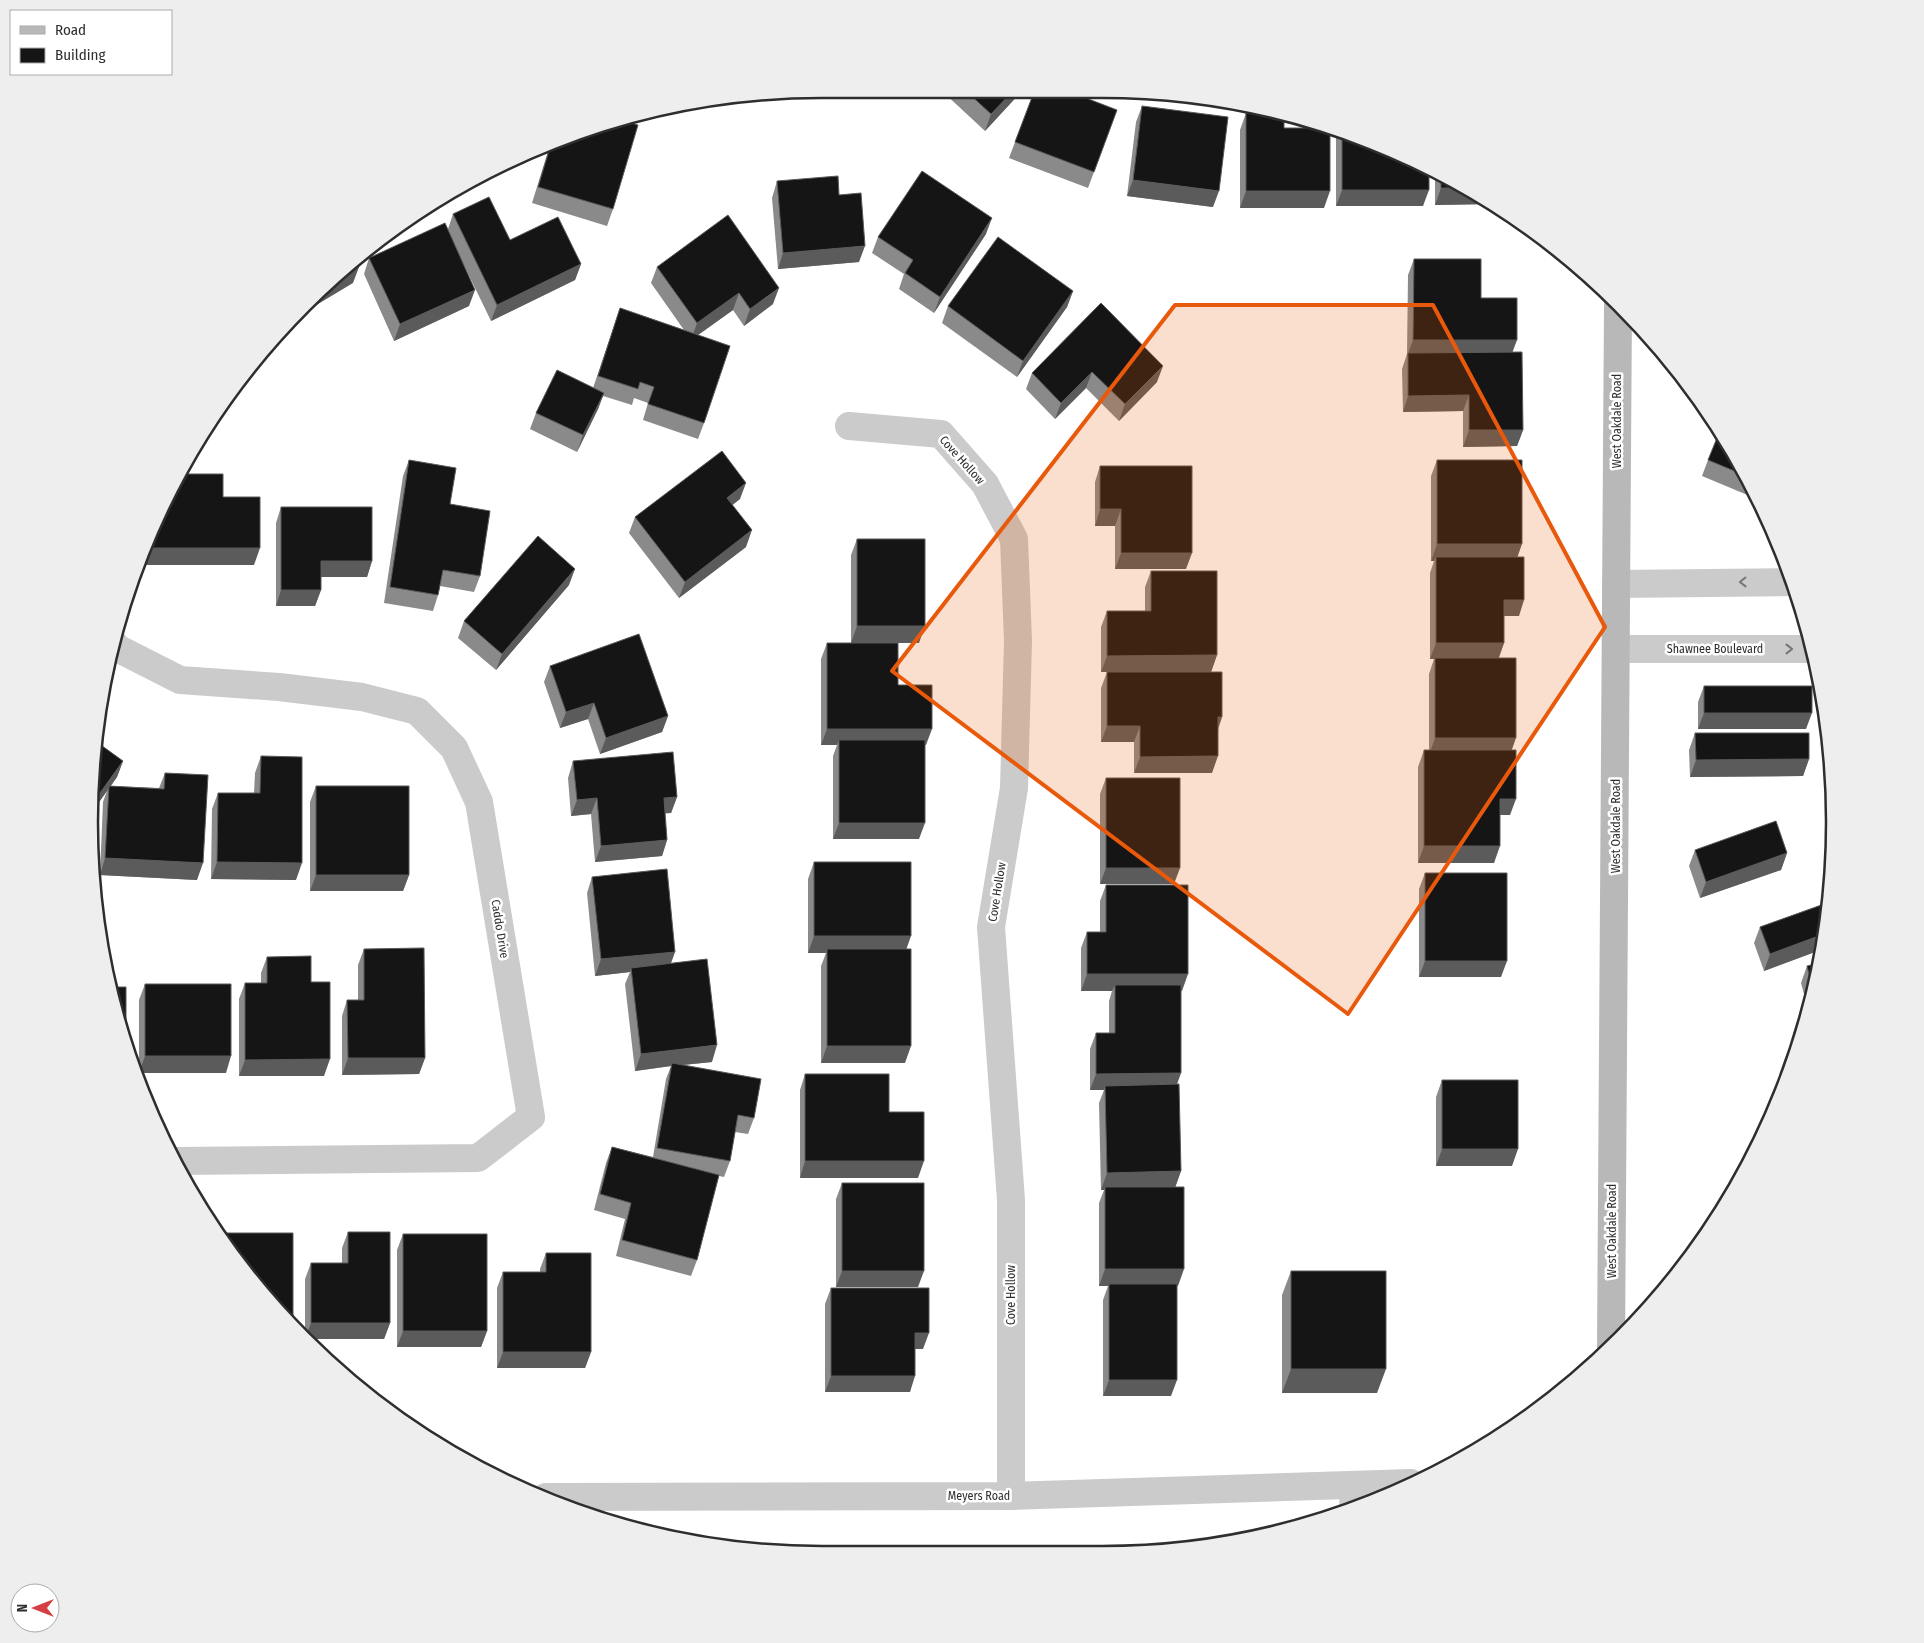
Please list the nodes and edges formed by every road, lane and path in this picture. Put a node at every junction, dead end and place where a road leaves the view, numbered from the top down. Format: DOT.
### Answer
graph roads {
  1 [pos="1618,314"];
  2 [pos="849,426"];
  3 [pos="1785,582"];
  4 [pos="1616,584"];
  5 [pos="118,649"];
  6 [pos="1617,649"];
  7 [pos="1806,649"];
  8 [pos="182,1161"];
  9 [pos="1611,1336"];
  10 [pos="1378,1491"];
  11 [pos="1011,1496"];
  12 [pos="562,1497"];
  13 [pos="1347,1498"];
  1 -- 4 [label="street, West Oakdale Road"];
  2 -- 11 [label="street, Cove Hollow"];
  3 -- 4 [label="street, one-way"];
  4 -- 6 [label="street, West Oakdale Road"];
  5 -- 8 [label="street, Caddo Drive"];
  6 -- 7 [label="street, Shawnee Boulevard, one-way"];
  6 -- 9 [label="street, West Oakdale Road"];
  10 -- 13 [label="street, Meyers Road"];
  11 -- 12 [label="street, Meyers Road"];
  11 -- 13 [label="street, Meyers Road"];
}
